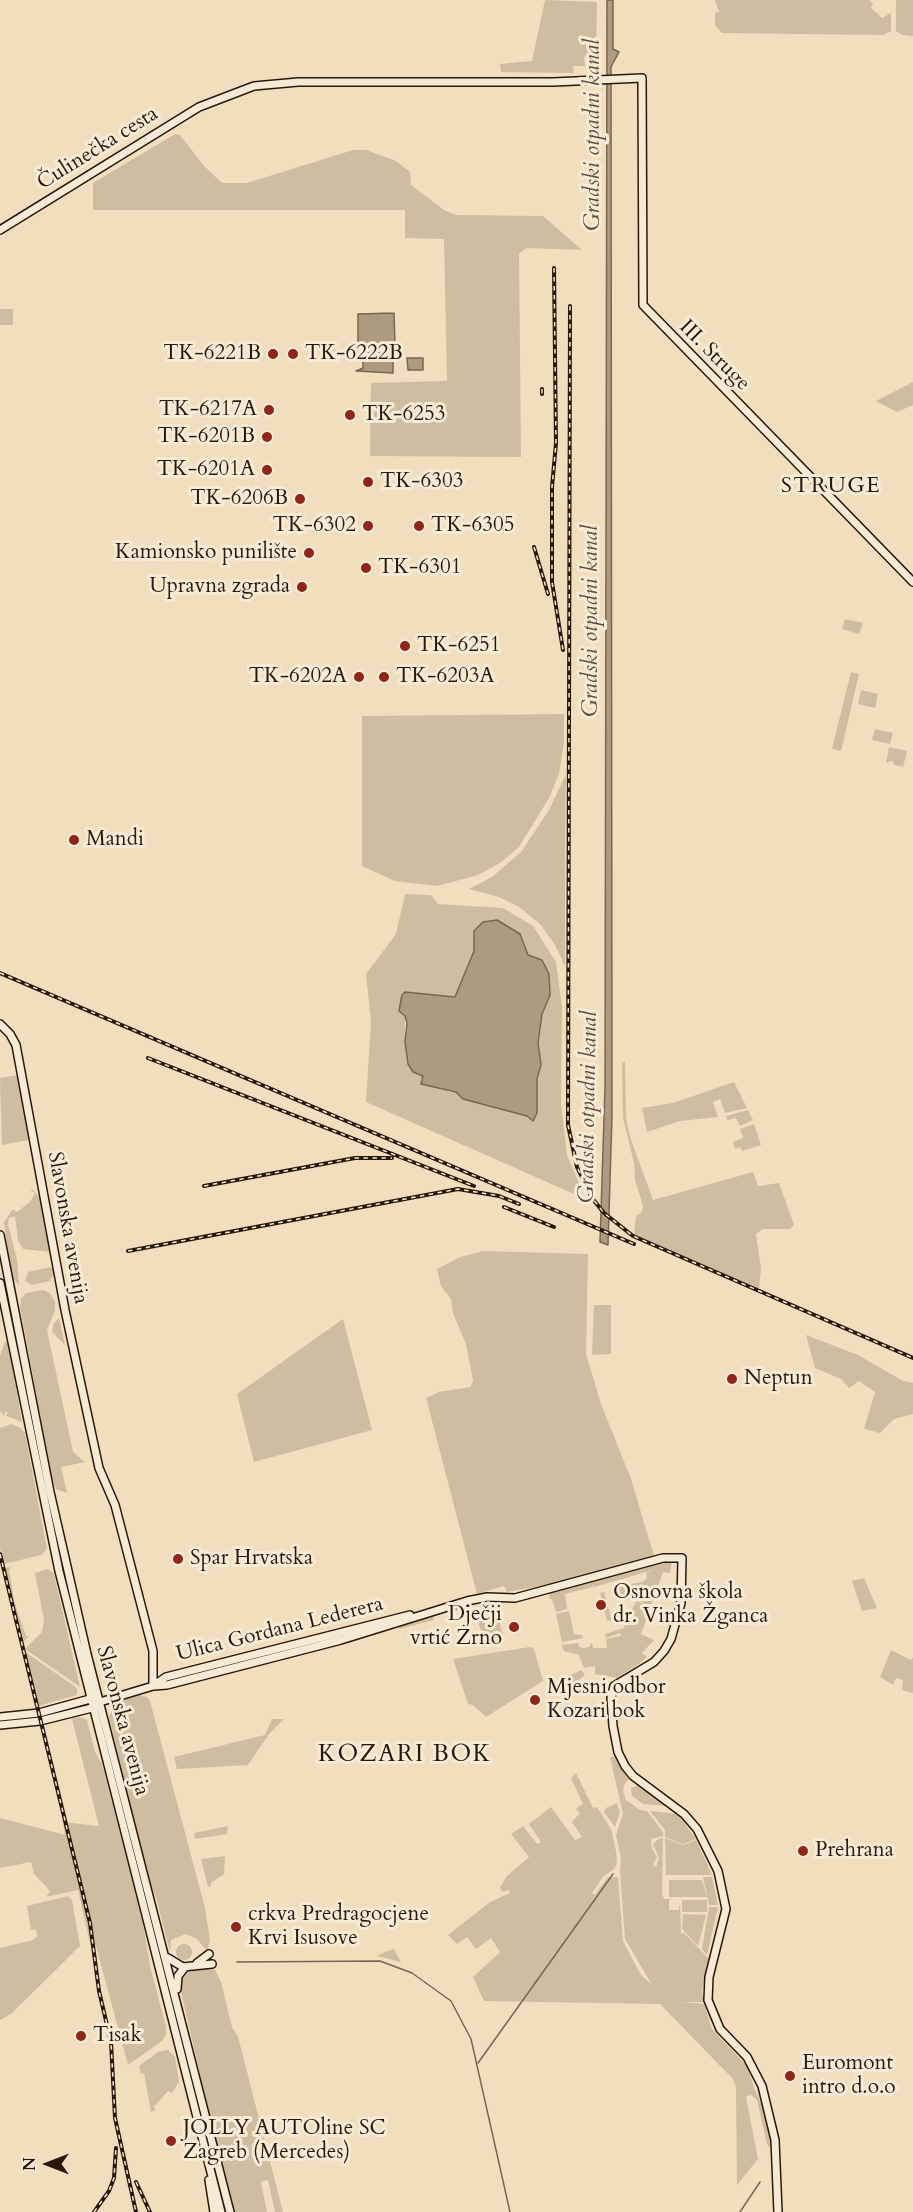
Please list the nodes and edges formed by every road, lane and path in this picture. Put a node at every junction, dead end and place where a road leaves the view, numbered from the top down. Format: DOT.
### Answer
graph roads {
  1 [pos="621,78"];
  2 [pos="0,230"];
  3 [pos="913,582"];
  4 [pos="0,1024"];
  5 [pos="0,1235"];
  6 [pos="0,1283"];
  7 [pos="417,1615"];
  8 [pos="155,1670"];
  9 [pos="166,1677"];
  10 [pos="153,1686"];
  11 [pos="90,1699"];
  12 [pos="100,1702"];
  13 [pos="92,1708"];
  14 [pos="0,1717"];
  15 [pos="0,1725"];
  16 [pos="209,1954"];
  17 [pos="166,1956"];
  18 [pos="212,1964"];
  19 [pos="195,1965"];
  20 [pos="186,1967"];
  21 [pos="178,2001"];
  22 [pos="206,2150"];
  23 [pos="214,2212"];
  24 [pos="221,2212"];
  25 [pos="230,2212"];
  26 [pos="778,2212"];
  1 -- 2 [label="street, Čulinečka cesta"];
  1 -- 3 [label="street, III. Struge"];
  4 -- 8 [label="street, Slavonska avenija"];
  5 -- 12 [label="street, Slavonska avenija"];
  6 -- 11 [label="street, Slavonska avenija"];
  7 -- 9 [label="street, Ulica Gordana Lederera"];
  7 -- 10 [label="street, Ulica Gordana Lederera"];
  7 -- 26 [label="street, Ulica Gordana Lederera"];
  8 -- 9 [label="street"];
  8 -- 10 [label="street, Slavonska avenija"];
  9 -- 10 [label="street, Ulica Gordana Lederera"];
  10 -- 12 [label="street, Ulica Gordana Lederera"];
  11 -- 12 [label="street"];
  11 -- 13 [label="street, Slavonska avenija"];
  11 -- 14 [label="street"];
  12 -- 13 [label="street"];
  12 -- 17 [label="street, Slavonska avenija"];
  13 -- 15 [label="street"];
  13 -- 22 [label="street, Slavonska avenija"];
  16 -- 19 [label="street"];
  17 -- 20 [label="street"];
  17 -- 21 [label="street, Slavonska avenija"];
  18 -- 19 [label="street"];
  19 -- 20 [label="street"];
  20 -- 21 [label="street"];
  21 -- 25 [label="street, Slavonska avenija"];
  22 -- 23 [label="street"];
  22 -- 24 [label="street, Slavonska avenija"];
}
